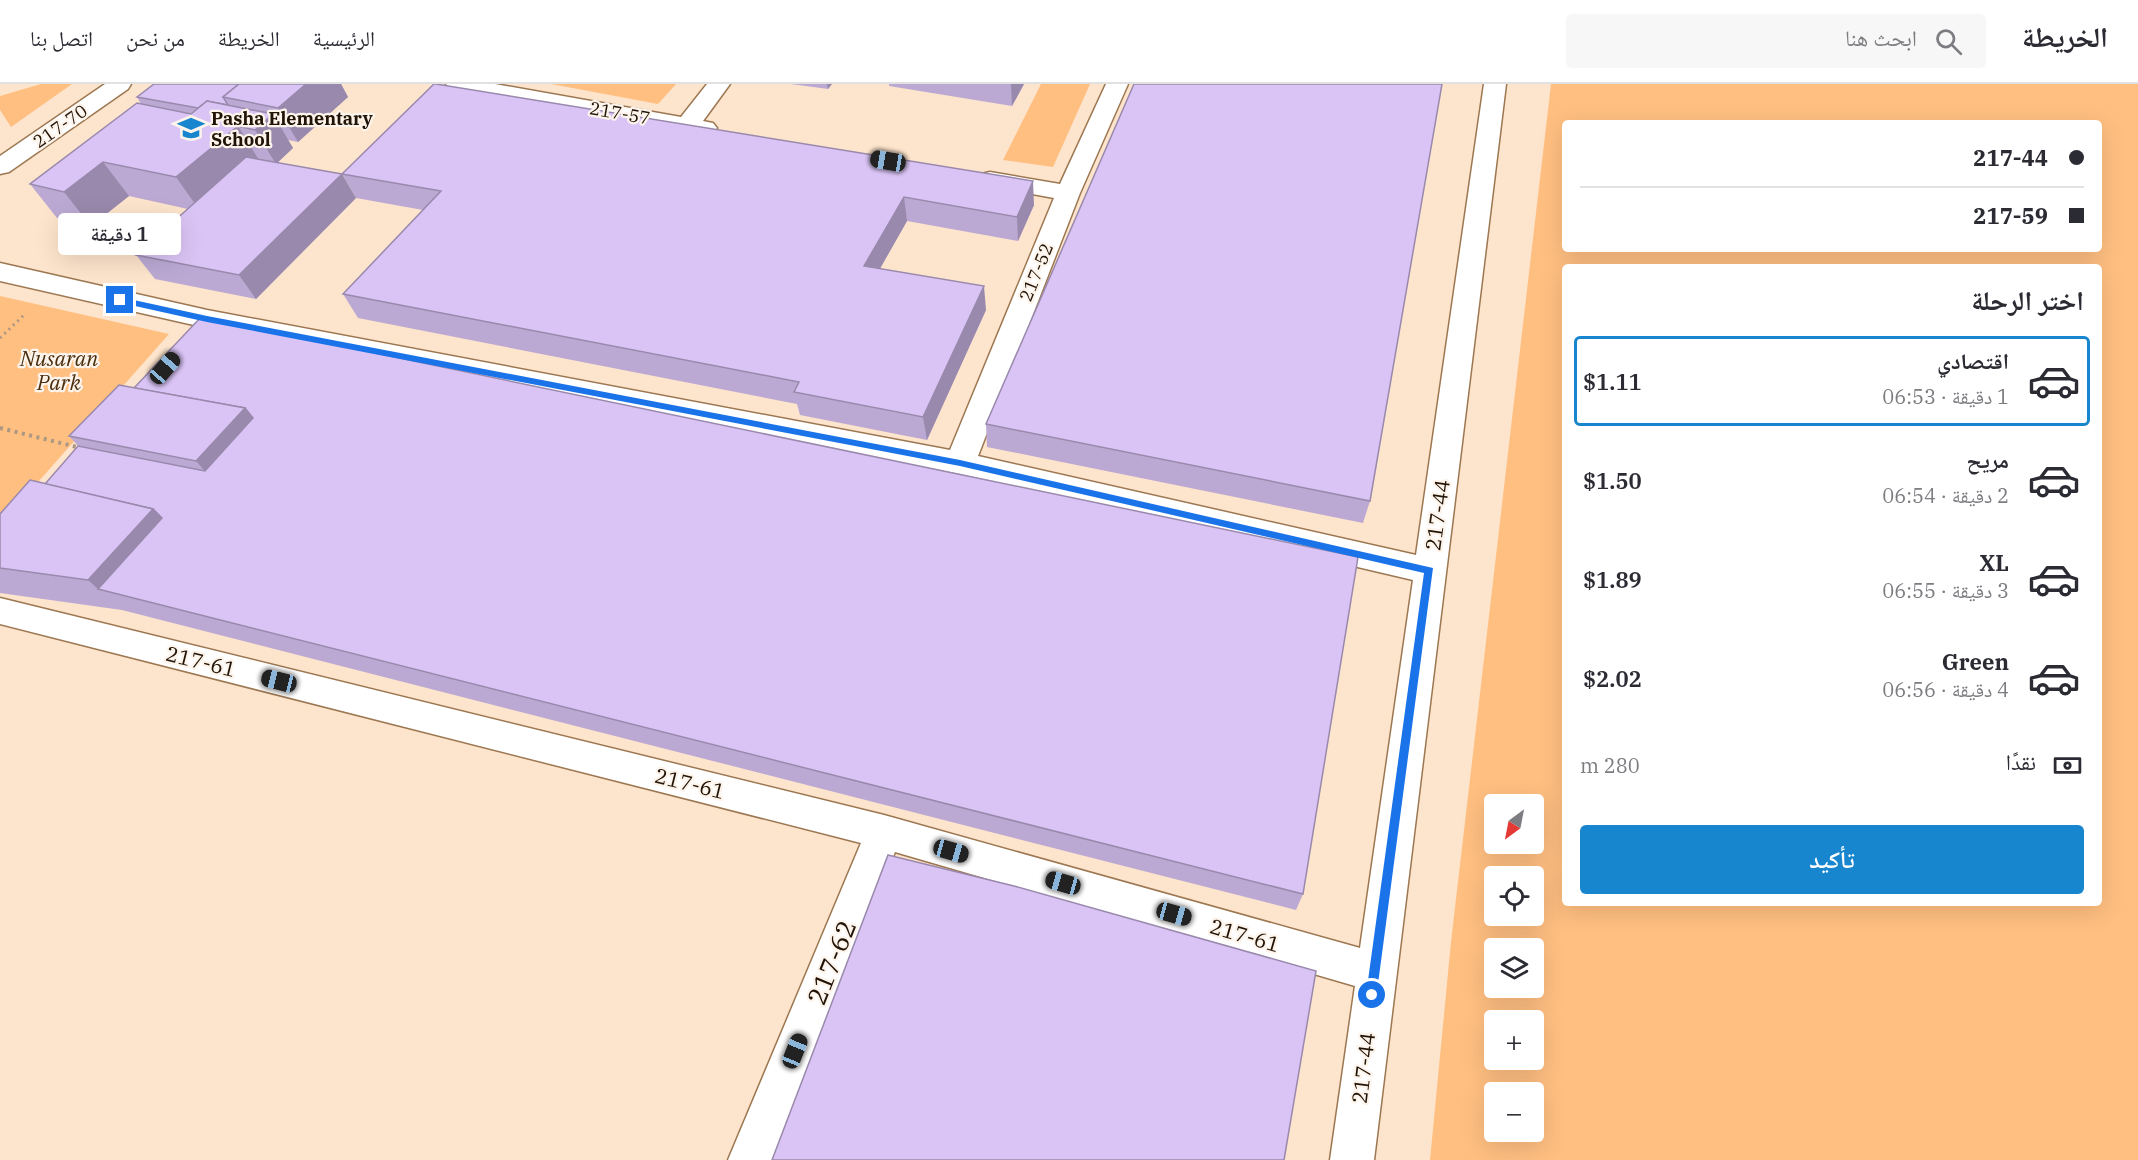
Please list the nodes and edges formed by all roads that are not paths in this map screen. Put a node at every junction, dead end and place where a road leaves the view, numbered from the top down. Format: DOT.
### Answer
graph roads {
  1 [pos="120,84"];
  2 [pos="456,84"];
  3 [pos="719,84"];
  4 [pos="1117,84"];
  5 [pos="1495,84"];
  6 [pos="522,89"];
  7 [pos="687,125"];
  8 [pos="721,131"];
  9 [pos="0,167"];
  10 [pos="964,174"];
  11 [pos="1068,193"];
  12 [pos="0,272"];
  13 [pos="207,319"];
  14 [pos="185,345"];
  15 [pos="960,463"];
  16 [pos="1429,571"];
  17 [pos="0,611"];
  18 [pos="884,832"];
  19 [pos="1375,972"];
  20 [pos="750,1160"];
  21 [pos="1352,1160"];
  1 -- 9 [label="street, 217-70"];
  2 -- 6 [label="street, 217-57"];
  3 -- 7 [label="street"];
  4 -- 11 [label="street, 217-52"];
  5 -- 16 [label="street, 217-44"];
  6 -- 7 [label="street, 217-57"];
  7 -- 8 [label="street, 217-57"];
  10 -- 11 [label="street"];
  11 -- 15 [label="street, 217-52"];
  12 -- 13 [label="street"];
  13 -- 14 [label="street"];
  13 -- 15 [label="street"];
  15 -- 16 [label="street"];
  16 -- 19 [label="street, 217-44"];
  17 -- 18 [label="street, 217-61"];
  18 -- 19 [label="street, 217-61"];
  18 -- 20 [label="street, 217-62"];
  19 -- 21 [label="street, 217-44"];
}
